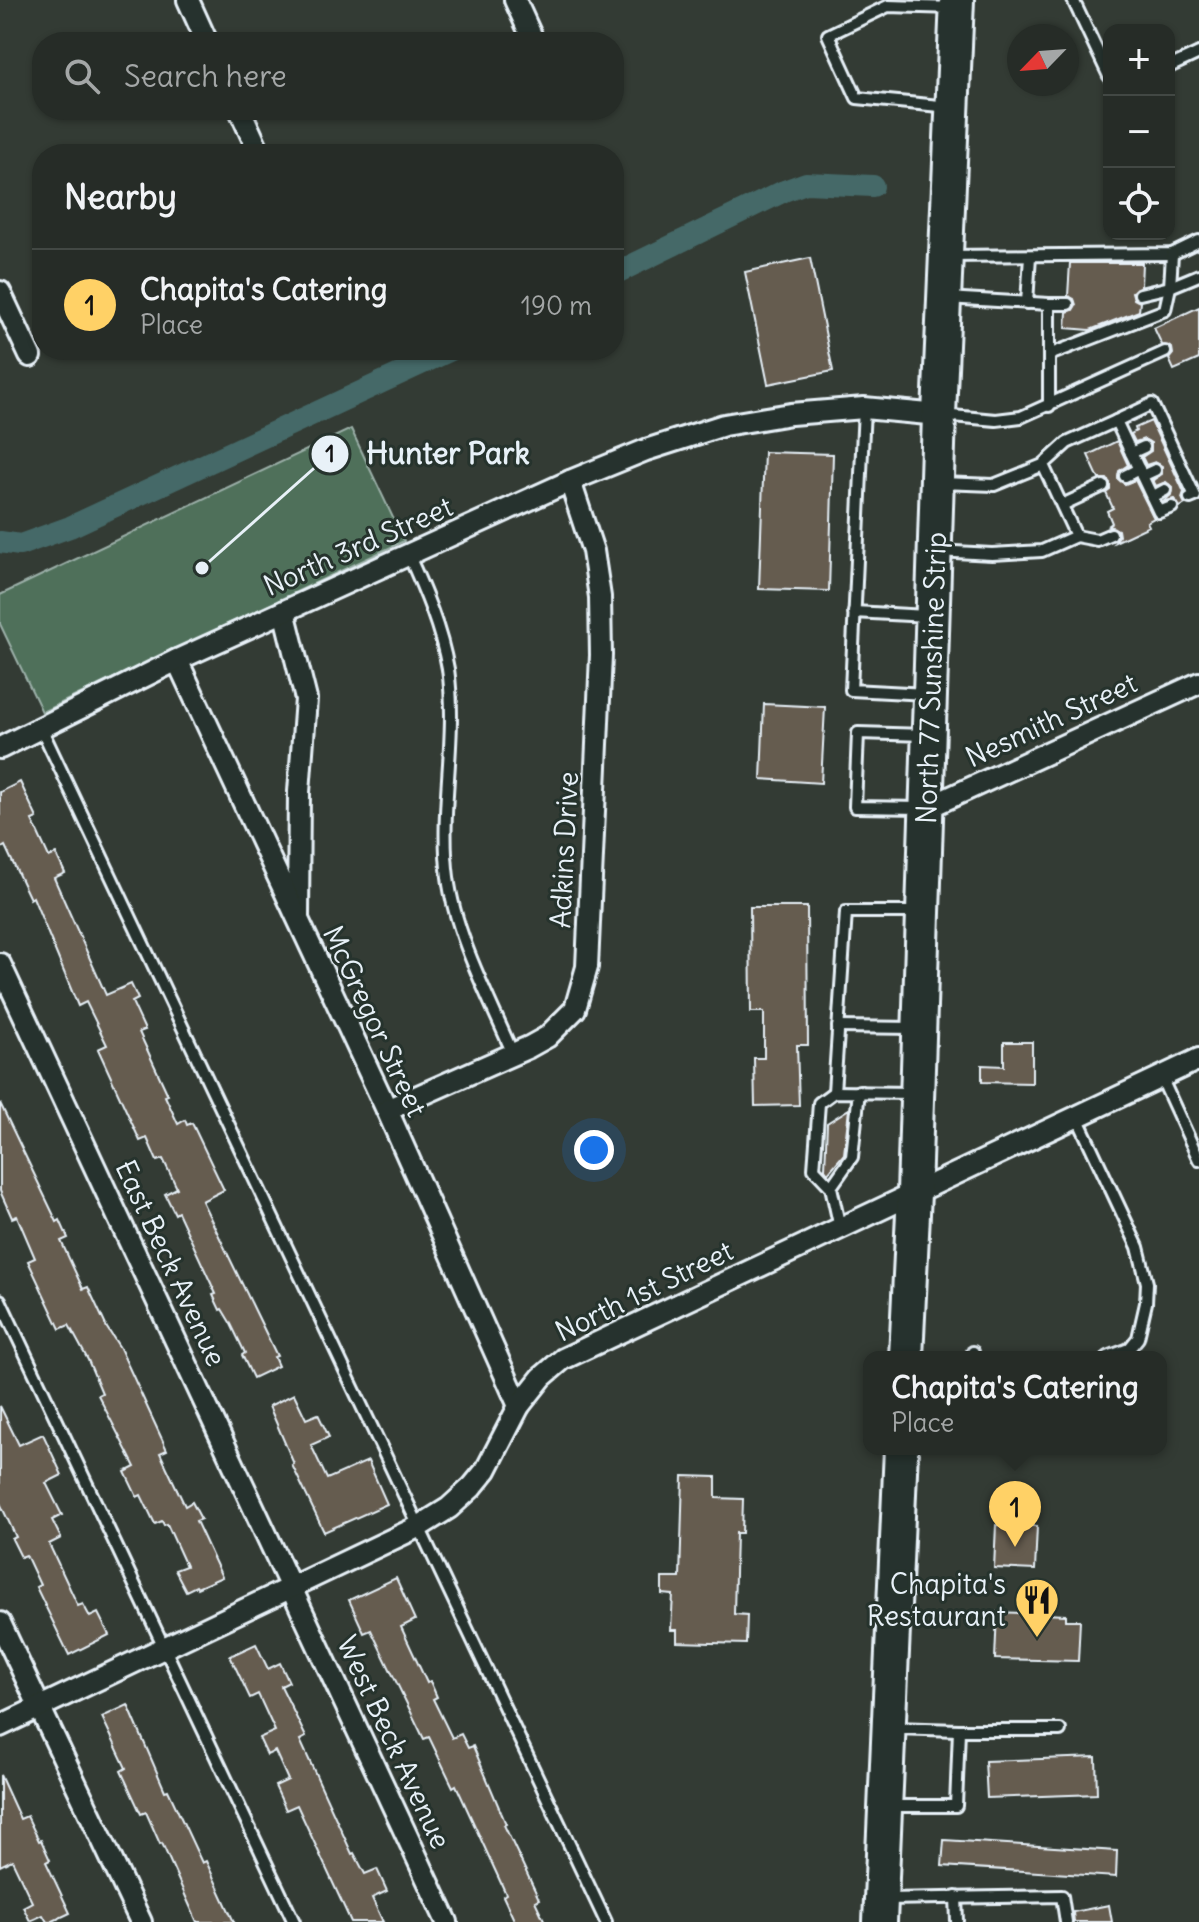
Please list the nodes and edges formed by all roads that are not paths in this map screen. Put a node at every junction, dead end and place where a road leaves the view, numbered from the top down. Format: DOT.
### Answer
graph roads {
  1 [pos="188,0"];
  2 [pos="515,0"];
  3 [pos="1073,0"];
  4 [pos="957,4"];
  5 [pos="202,32"];
  6 [pos="529,32"];
  7 [pos="1199,53"];
  8 [pos="1103,63"];
  9 [pos="1175,64"];
  10 [pos="952,107"];
  11 [pos="245,120"];
  12 [pos="255,144"];
  13 [pos="1199,241"];
  14 [pos="1172,254"];
  15 [pos="946,255"];
  16 [pos="1030,256"];
  17 [pos="1199,275"];
  18 [pos="1170,287"];
  19 [pos="0,292"];
  20 [pos="1140,294"];
  21 [pos="944,298"];
  22 [pos="1027,303"];
  23 [pos="1049,304"];
  24 [pos="1068,304"];
  25 [pos="1165,352"];
  26 [pos="1049,355"];
  27 [pos="30,356"];
  28 [pos="1049,406"];
  29 [pos="864,408"];
  30 [pos="939,415"];
  31 [pos="1116,421"];
  32 [pos="1144,447"];
  33 [pos="1131,453"];
  34 [pos="1043,465"];
  35 [pos="1155,470"];
  36 [pos="1141,472"];
  37 [pos="1125,476"];
  38 [pos="570,481"];
  39 [pos="937,483"];
  40 [pos="1103,486"];
  41 [pos="1165,490"];
  42 [pos="1152,497"];
  43 [pos="1190,498"];
  44 [pos="1062,505"];
  45 [pos="1172,507"];
  46 [pos="1159,512"];
  47 [pos="1146,518"];
  48 [pos="1111,534"];
  49 [pos="1076,536"];
  50 [pos="935,551"];
  51 [pos="408,554"];
  52 [pos="284,611"];
  53 [pos="854,612"];
  54 [pos="933,616"];
  55 [pos="177,660"];
  56 [pos="1199,683"];
  57 [pos="931,694"];
  58 [pos="41,728"];
  59 [pos="929,735"];
  60 [pos="0,748"];
  61 [pos="927,808"];
  62 [pos="923,912"];
  63 [pos="298,921"];
  64 [pos="0,964"];
  65 [pos="838,1027"];
  66 [pos="919,1028"];
  67 [pos="513,1054"];
  68 [pos="1199,1059"];
  69 [pos="1161,1077"];
  70 [pos="859,1091"];
  71 [pos="834,1092"];
  72 [pos="917,1093"];
  73 [pos="387,1110"];
  74 [pos="1077,1117"];
  75 [pos="1199,1160"];
  76 [pos="831,1187"];
  77 [pos="914,1193"];
  78 [pos="840,1228"];
  79 [pos="0,1300"];
  80 [pos="906,1351"];
  81 [pos="1125,1351"];
  82 [pos="519,1406"];
  83 [pos="901,1455"];
  84 [pos="420,1526"];
  85 [pos="291,1586"];
  86 [pos="0,1623"];
  87 [pos="164,1648"];
  88 [pos="40,1707"];
  89 [pos="0,1726"];
  90 [pos="888,1728"];
  91 [pos="959,1730"];
  92 [pos="1060,1730"];
  93 [pos="885,1806"];
  94 [pos="956,1897"];
  95 [pos="880,1910"];
  96 [pos="957,1921"];
  97 [pos="141,1922"];
  98 [pos="294,1922"];
  99 [pos="447,1922"];
  100 [pos="606,1922"];
  101 [pos="1066,1922"];
  1 -- 5 [label="street"];
  2 -- 6 [label="street"];
  3 -- 8 [label="lane"];
  4 -- 10 [label="main road, North 77 Sunshine Strip"];
  4 -- 10 [label="lane"];
  7 -- 9 [label="lane"];
  10 -- 15 [label="main road, North 77 Sunshine Strip"];
  11 -- 12 [label="street"];
  13 -- 14 [label="lane"];
  14 -- 16 [label="lane"];
  14 -- 18 [label="lane"];
  15 -- 16 [label="lane"];
  15 -- 21 [label="main road, North 77 Sunshine Strip"];
  16 -- 22 [label="lane"];
  17 -- 18 [label="lane"];
  18 -- 20 [label="lane"];
  18 -- 26 [label="lane"];
  19 -- 27 [label="street"];
  21 -- 22 [label="lane"];
  21 -- 30 [label="main road, North 77 Sunshine Strip"];
  22 -- 23 [label="lane"];
  23 -- 24 [label="lane"];
  23 -- 26 [label="lane"];
  25 -- 28 [label="lane"];
  26 -- 28 [label="lane"];
  28 -- 30 [label="lane"];
  29 -- 30 [label="street, North 3rd Street"];
  29 -- 38 [label="street, North 3rd Street"];
  29 -- 53 [label="lane"];
  30 -- 39 [label="main road, North 77 Sunshine Strip"];
  31 -- 33 [label="lane"];
  31 -- 34 [label="lane"];
  31 -- 43 [label="lane"];
  32 -- 33 [label="lane"];
  33 -- 36 [label="lane"];
  34 -- 39 [label="lane"];
  34 -- 44 [label="lane"];
  35 -- 36 [label="lane"];
  36 -- 37 [label="lane"];
  36 -- 42 [label="lane"];
  38 -- 51 [label="street, North 3rd Street"];
  38 -- 67 [label="street, Adkins Drive"];
  39 -- 50 [label="main road, North 77 Sunshine Strip"];
  40 -- 44 [label="lane"];
  41 -- 42 [label="lane"];
  42 -- 46 [label="lane"];
  44 -- 49 [label="lane"];
  45 -- 46 [label="lane"];
  46 -- 47 [label="lane"];
  48 -- 49 [label="lane"];
  49 -- 50 [label="lane"];
  50 -- 54 [label="main road, North 77 Sunshine Strip"];
  51 -- 52 [label="street, North 3rd Street"];
  51 -- 67 [label="lane"];
  52 -- 55 [label="street, North 3rd Street"];
  52 -- 63 [label="street"];
  53 -- 54 [label="lane"];
  53 -- 57 [label="lane"];
  54 -- 57 [label="main road, North 77 Sunshine Strip"];
  55 -- 58 [label="street, North 3rd Street"];
  55 -- 63 [label="street, McGregor Street"];
  56 -- 61 [label="street, Nesmith Street"];
  57 -- 59 [label="main road, North 77 Sunshine Strip"];
  58 -- 60 [label="street, North 3rd Street"];
  58 -- 84 [label="lane"];
  59 -- 61 [label="main road, North 77 Sunshine Strip"];
  59 -- 61 [label="lane"];
  61 -- 62 [label="main road, North 77 Sunshine Strip"];
  62 -- 65 [label="lane"];
  62 -- 66 [label="main road, North 77 Sunshine Strip"];
  63 -- 73 [label="street, McGregor Street"];
  64 -- 85 [label="street, East Beck Avenue"];
  65 -- 66 [label="lane"];
  65 -- 71 [label="lane"];
  66 -- 72 [label="main road, North 77 Sunshine Strip"];
  67 -- 73 [label="street, Adkins Drive"];
  68 -- 69 [label="street, North 1st Street"];
  69 -- 74 [label="street, North 1st Street"];
  69 -- 75 [label="lane"];
  70 -- 71 [label="lane"];
  70 -- 72 [label="lane"];
  70 -- 76 [label="lane"];
  71 -- 76 [label="lane"];
  72 -- 77 [label="main road, North 77 Sunshine Strip"];
  73 -- 82 [label="street, McGregor Street"];
  74 -- 77 [label="street, North 1st Street"];
  74 -- 81 [label="lane"];
  76 -- 78 [label="lane"];
  77 -- 78 [label="street, North 1st Street"];
  77 -- 80 [label="main road, North 77 Sunshine Strip"];
  78 -- 82 [label="street, North 1st Street"];
  79 -- 87 [label="lane"];
  82 -- 84 [label="street, North 1st Street"];
  83 -- 90 [label="main road"];
  84 -- 85 [label="street, North 1st Street"];
  84 -- 100 [label="lane"];
  85 -- 87 [label="street, North 1st Street"];
  85 -- 99 [label="street, West Beck Avenue"];
  86 -- 88 [label="street"];
  87 -- 88 [label="street, North 1st Street"];
  87 -- 98 [label="lane"];
  88 -- 89 [label="street, North 1st Street"];
  88 -- 97 [label="street"];
  90 -- 91 [label="lane"];
  90 -- 93 [label="main road"];
  91 -- 92 [label="lane"];
  91 -- 93 [label="lane"];
  93 -- 95 [label="main road"];
  94 -- 95 [label="lane"];
  94 -- 96 [label="lane"];
  94 -- 101 [label="lane"];
}
